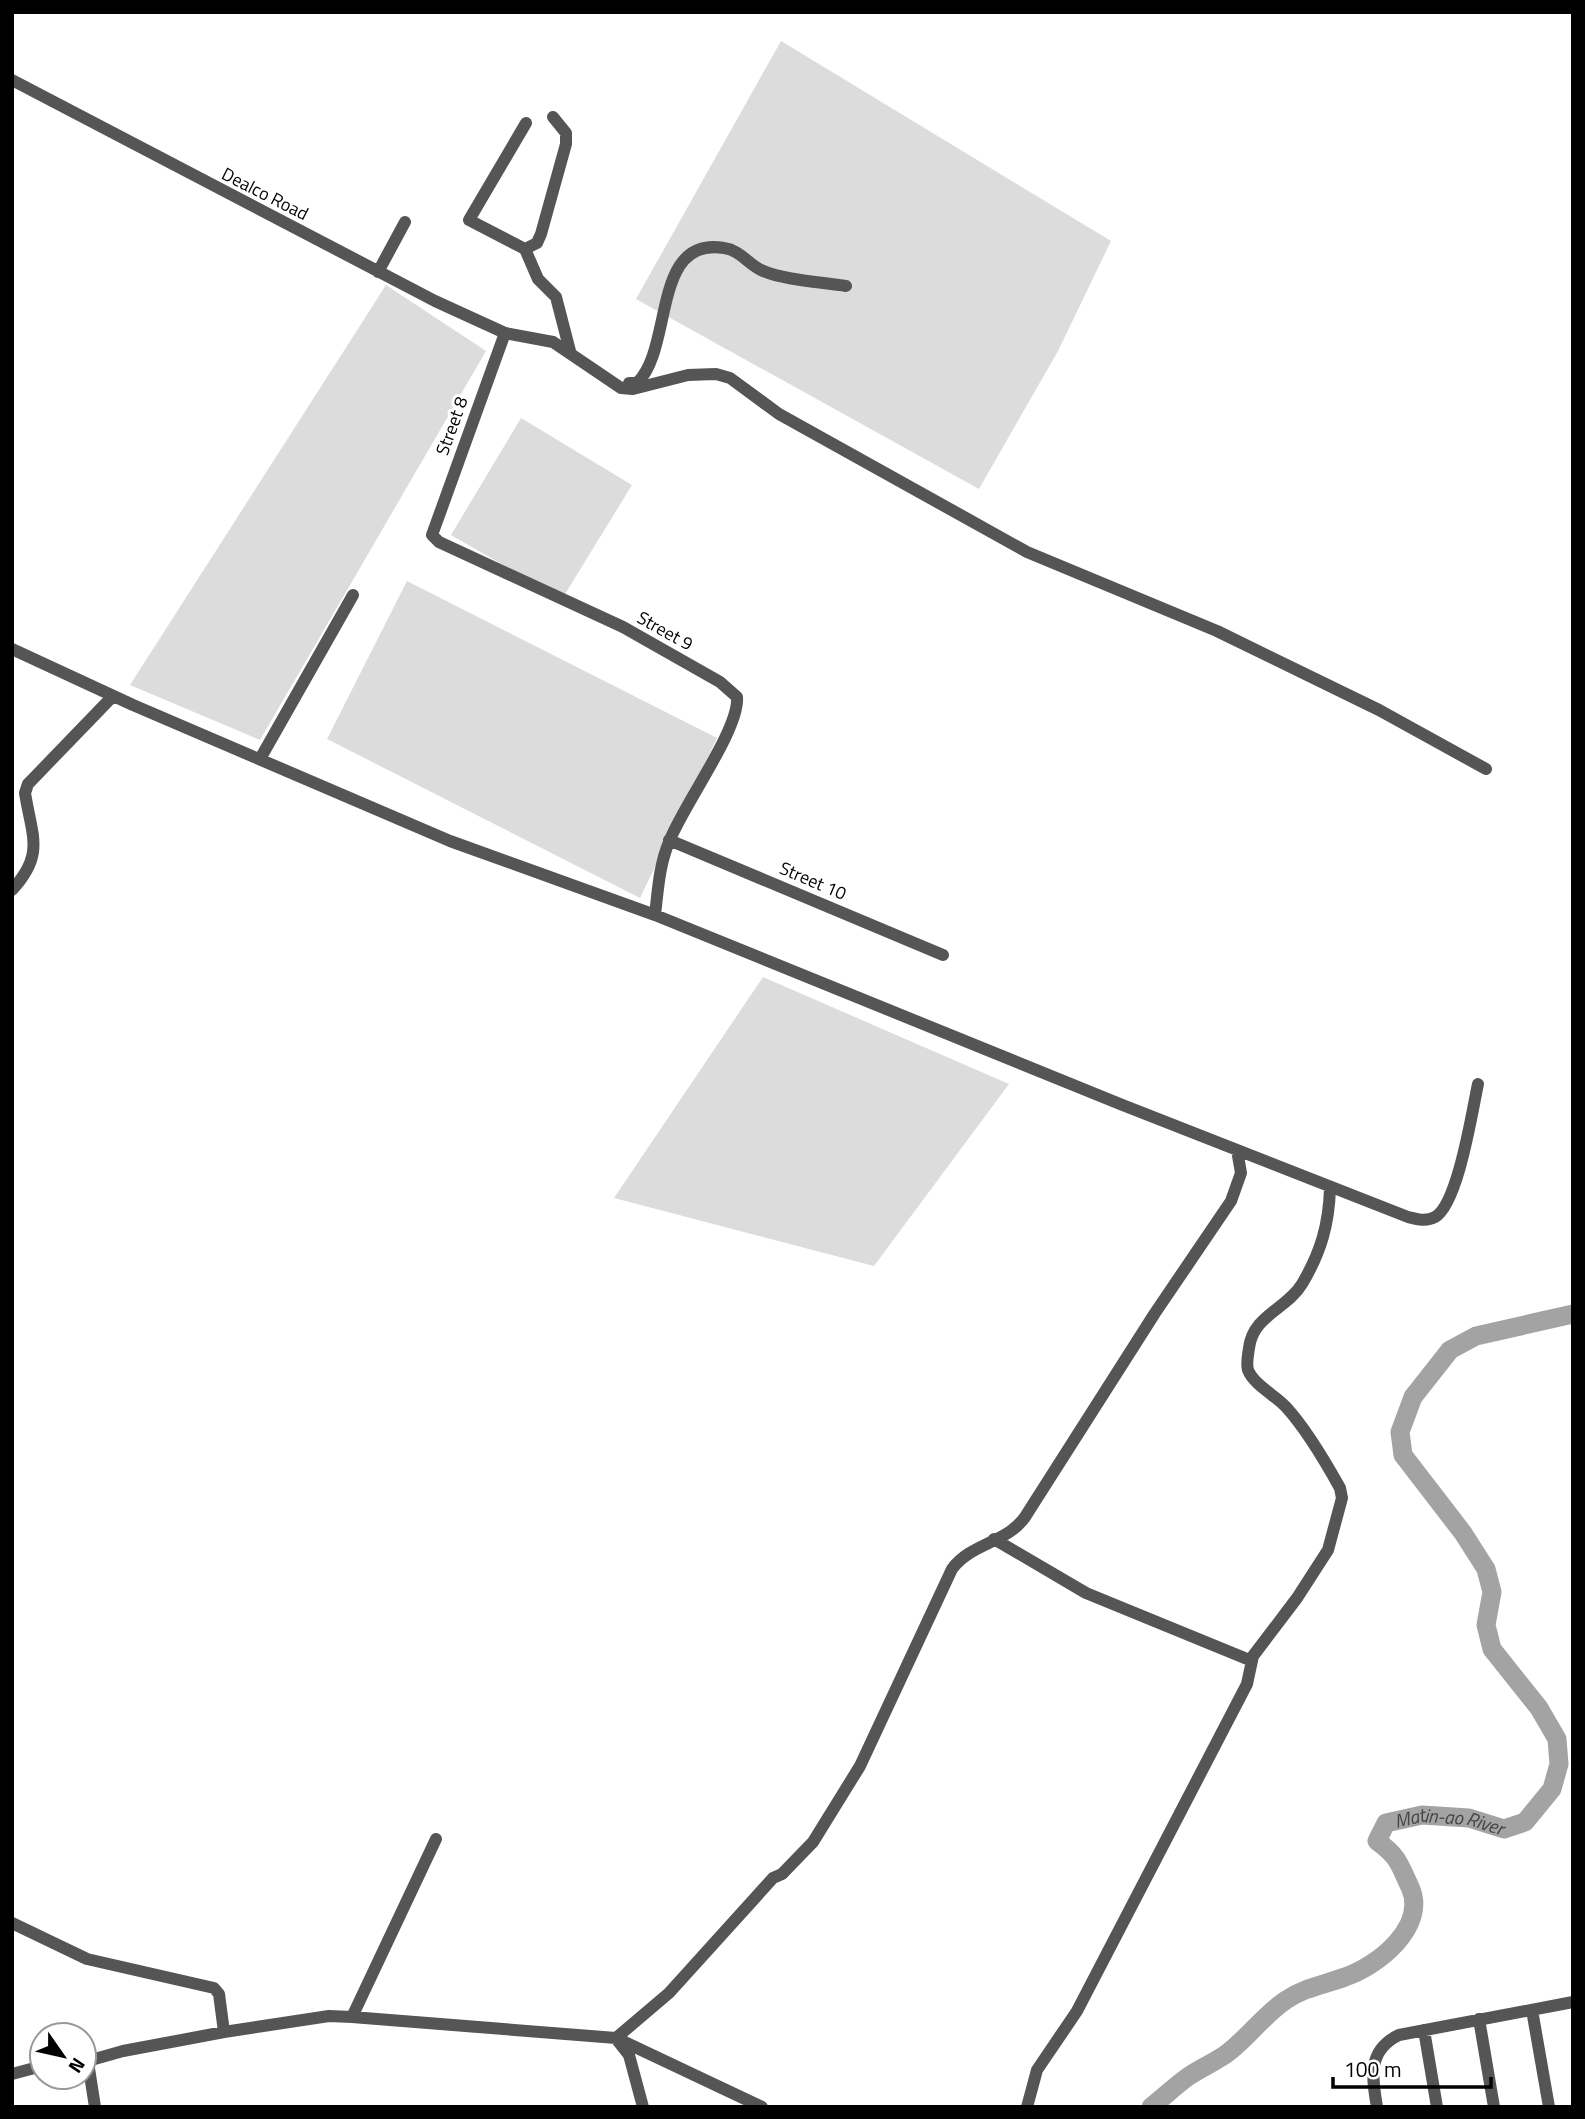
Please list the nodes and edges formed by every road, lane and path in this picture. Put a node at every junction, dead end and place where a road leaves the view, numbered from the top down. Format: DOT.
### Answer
graph roads {
  1 [pos="12,80"];
  2 [pos="553,117"];
  3 [pos="526,123"];
  4 [pos="405,222"];
  5 [pos="524,249"];
  6 [pos="378,272"];
  7 [pos="845,286"];
  8 [pos="505,334"];
  9 [pos="570,351"];
  10 [pos="614,385"];
  11 [pos="432,530"];
  12 [pos="353,595"];
  13 [pos="12,649"];
  14 [pos="113,696"];
  15 [pos="260,759"];
  16 [pos="1486,769"];
  17 [pos="669,840"];
  18 [pos="12,890"];
  19 [pos="656,915"];
  20 [pos="943,955"];
  21 [pos="1478,1084"];
  22 [pos="1237,1150"];
  23 [pos="1330,1188"];
  24 [pos="994,1539"];
  25 [pos="1252,1661"];
  26 [pos="436,1839"];
  27 [pos="12,1923"];
  28 [pos="1573,2002"];
  29 [pos="1532,2010"];
  30 [pos="352,2017"];
  31 [pos="1479,2019"];
  32 [pos="1424,2030"];
  33 [pos="224,2032"];
  34 [pos="616,2038"];
  35 [pos="98,2058"];
  36 [pos="643,2107"];
  37 [pos="762,2107"];
  38 [pos="1027,2107"];
  39 [pos="1377,2107"];
  40 [pos="1437,2107"];
  41 [pos="1494,2107"];
  42 [pos="1549,2107"];
  1 -- 6 [label="street, Dealco Road"];
  2 -- 5 [label="street"];
  3 -- 5 [label="street"];
  4 -- 6 [label="street"];
  5 -- 9 [label="street"];
  6 -- 8 [label="street, Dealco Road"];
  7 -- 10 [label="street"];
  8 -- 9 [label="street, Dealco Road"];
  8 -- 11 [label="street, Street 8"];
  9 -- 10 [label="street, Dealco Road"];
  10 -- 16 [label="street"];
  11 -- 17 [label="street, Street 9"];
  12 -- 15 [label="street"];
  13 -- 14 [label="street"];
  14 -- 15 [label="street"];
  14 -- 18 [label="street"];
  15 -- 19 [label="street"];
  17 -- 19 [label="street"];
  17 -- 20 [label="street, Street 10"];
  19 -- 22 [label="street"];
  21 -- 23 [label="street"];
  22 -- 23 [label="street"];
  22 -- 24 [label="street"];
  23 -- 25 [label="street"];
  24 -- 25 [label="street"];
  24 -- 34 [label="street"];
  25 -- 38 [label="street"];
  26 -- 30 [label="street"];
  27 -- 33 [label="street"];
  28 -- 29 [label="street"];
  29 -- 31 [label="street"];
  29 -- 42 [label="street"];
  30 -- 33 [label="street"];
  30 -- 34 [label="street"];
  31 -- 32 [label="street"];
  31 -- 41 [label="street"];
  32 -- 39 [label="street"];
  32 -- 40 [label="street"];
  33 -- 35 [label="street"];
  34 -- 36 [label="street"];
  34 -- 37 [label="street"];
}
